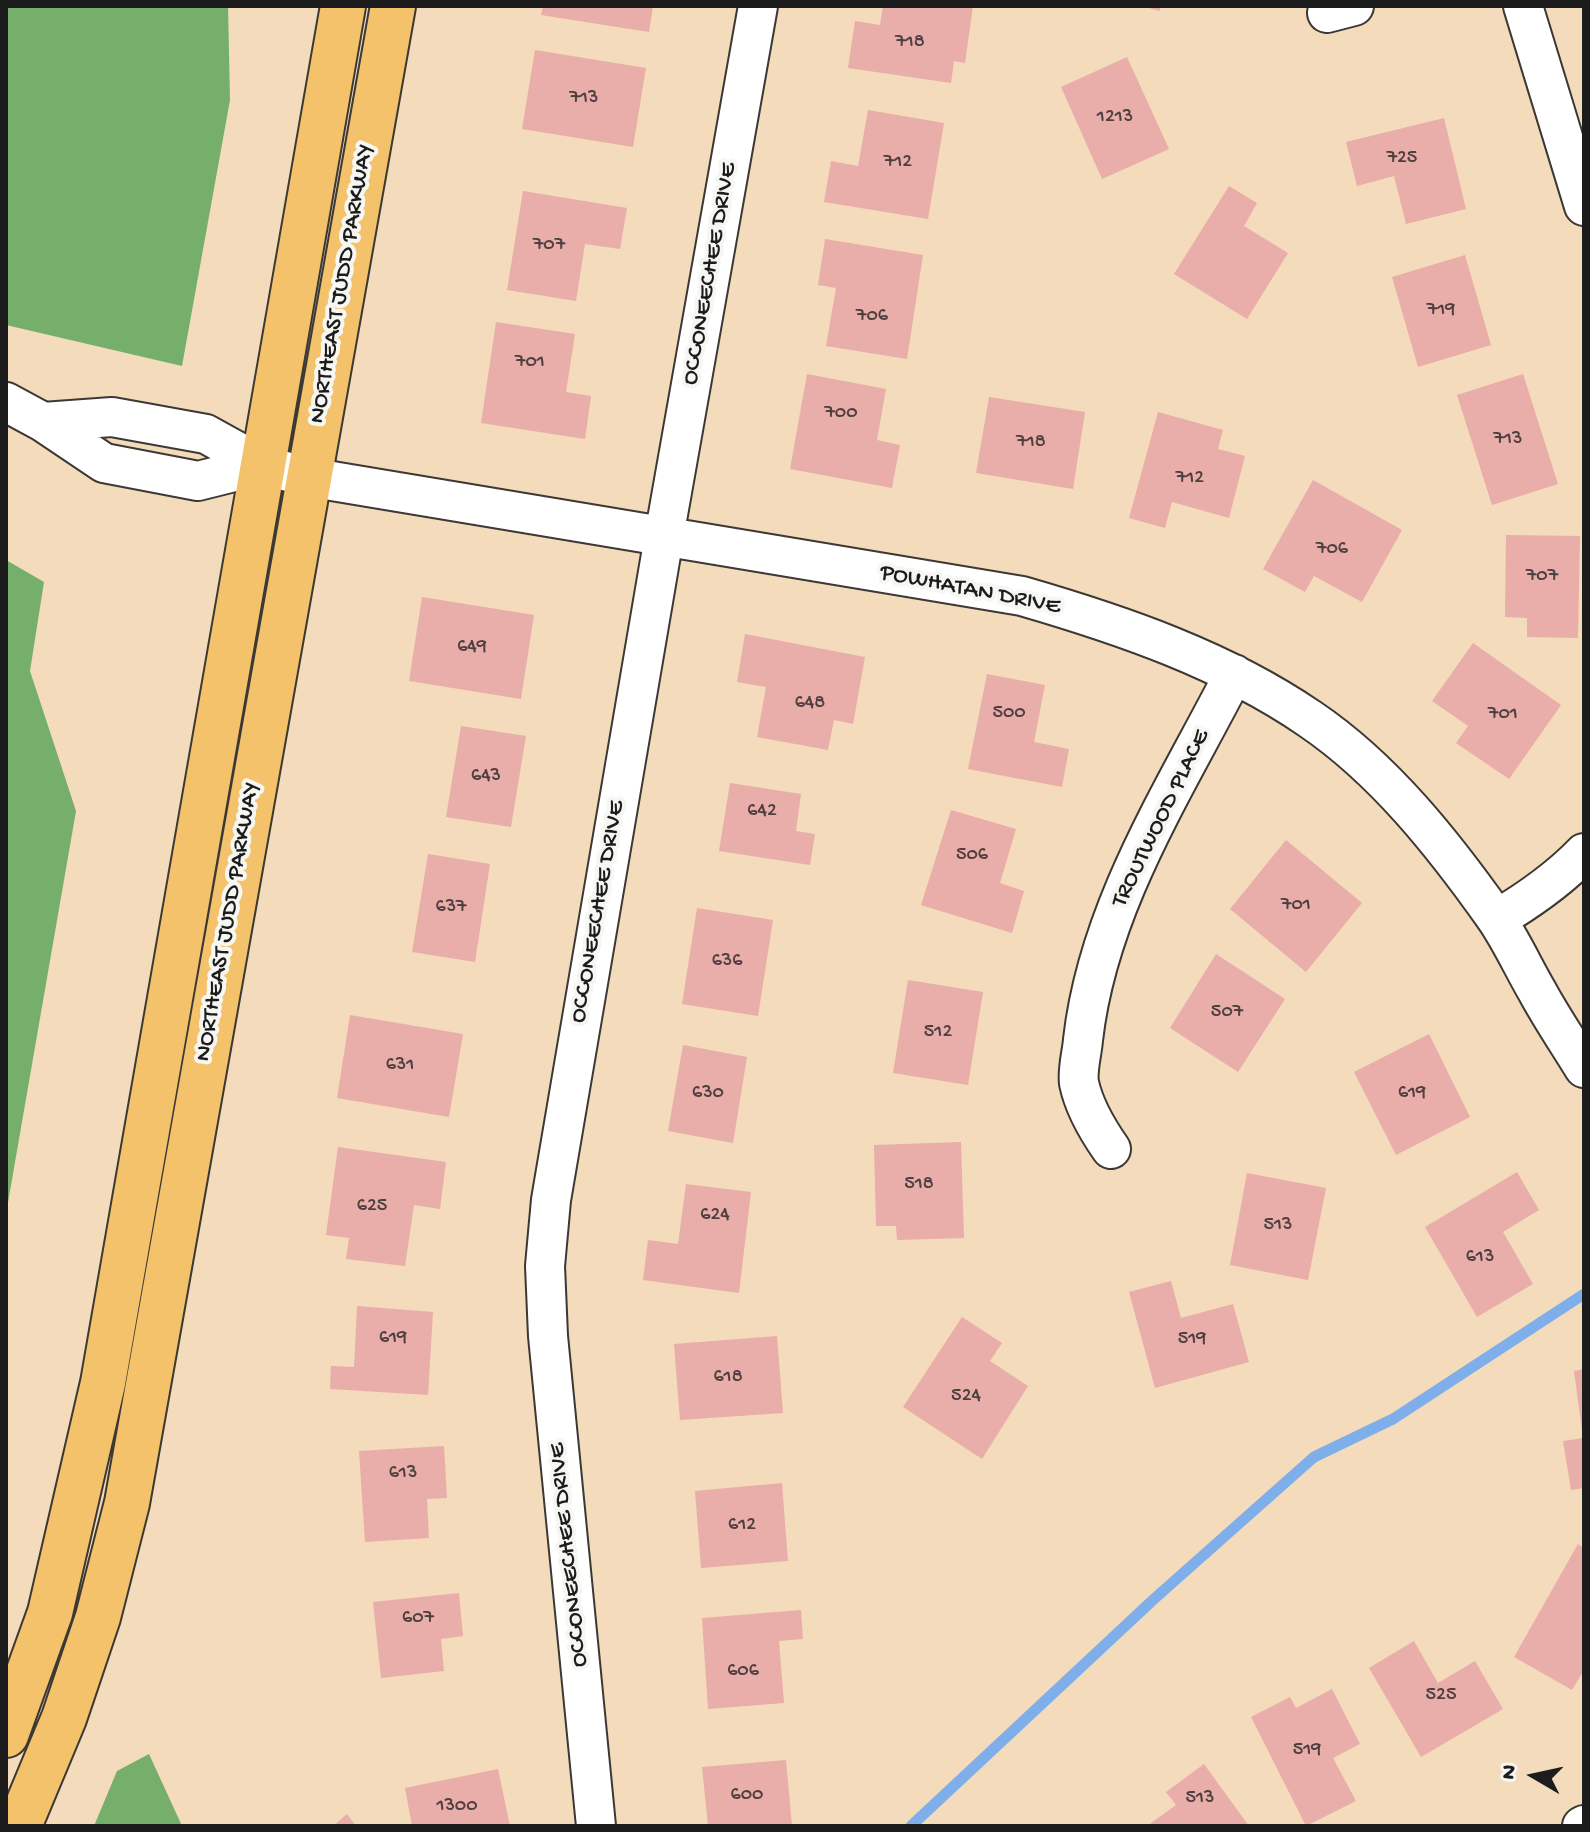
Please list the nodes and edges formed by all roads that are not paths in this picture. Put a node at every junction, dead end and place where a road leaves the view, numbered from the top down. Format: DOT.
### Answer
graph roads {
  1 [pos="343,6"];
  2 [pos="393,6"];
  3 [pos="758,6"];
  4 [pos="1523,6"];
  5 [pos="1584,206"];
  6 [pos="6,402"];
  7 [pos="262,465"];
  8 [pos="308,477"];
  9 [pos="664,537"];
  10 [pos="1234,674"];
  11 [pos="1584,853"];
  12 [pos="1497,919"];
  13 [pos="1584,1068"];
  14 [pos="1111,1149"];
  15 [pos="6,1735"];
  16 [pos="19,1826"];
  17 [pos="596,1826"];
  1 -- 7 [label="highway, NORTHEAST JUDD PARKWAY"];
  2 -- 8 [label="highway, NORTHEAST JUDD PARKWAY"];
  3 -- 9 [label="street, OCCONEECHEE DRIVE"];
  4 -- 5 [label="street"];
  6 -- 7 [label="street, POWHATAN DRIVE"];
  7 -- 8 [label="street, POWHATAN DRIVE"];
  7 -- 15 [label="highway, NORTHEAST JUDD PARKWAY"];
  8 -- 9 [label="street, POWHATAN DRIVE"];
  8 -- 16 [label="highway, NORTHEAST JUDD PARKWAY"];
  9 -- 10 [label="street, POWHATAN DRIVE"];
  9 -- 17 [label="street, OCCONEECHEE DRIVE"];
  10 -- 12 [label="street, POWHATAN DRIVE"];
  10 -- 14 [label="street, TROUTWOOD PLACE"];
  11 -- 12 [label="street"];
  12 -- 13 [label="street, POWHATAN DRIVE"];
}
